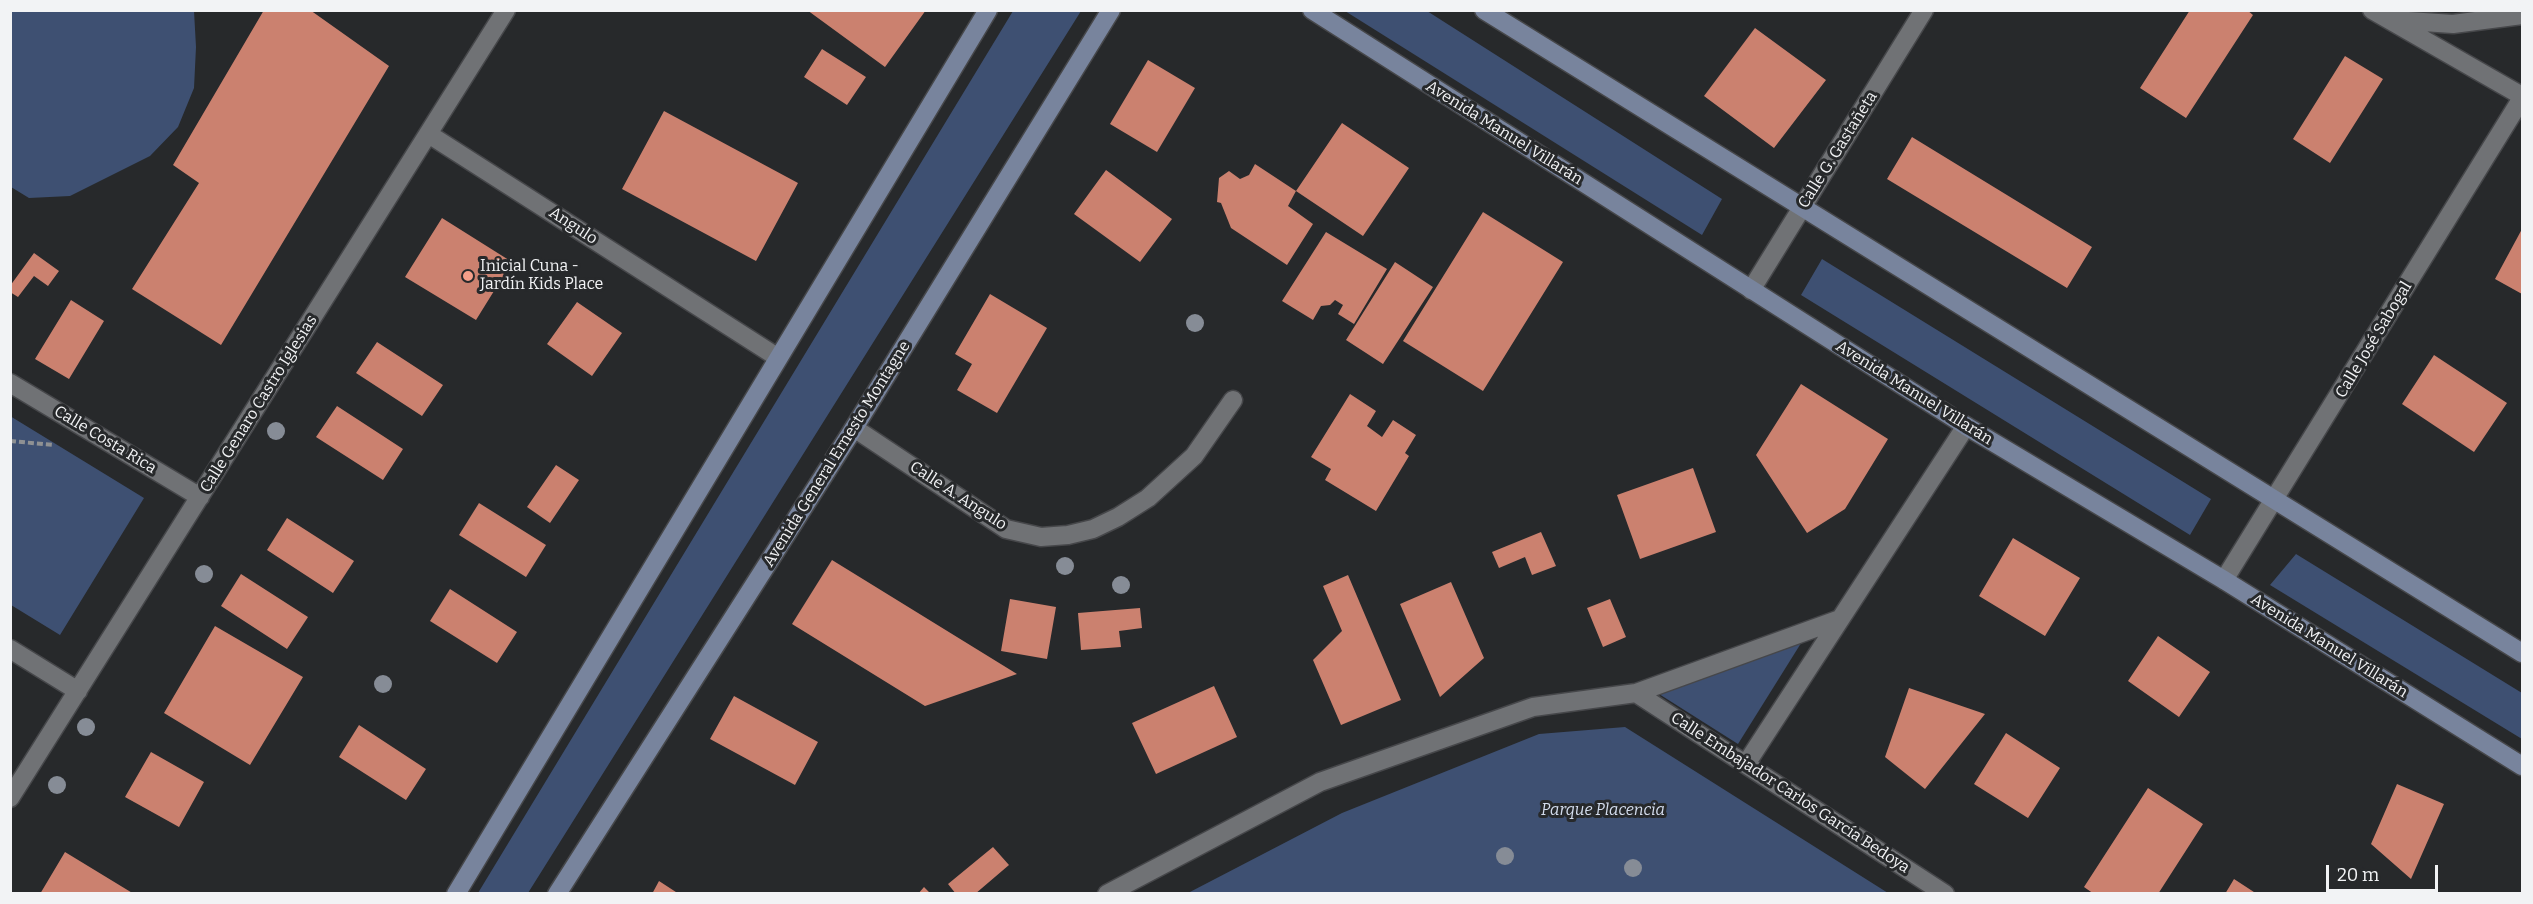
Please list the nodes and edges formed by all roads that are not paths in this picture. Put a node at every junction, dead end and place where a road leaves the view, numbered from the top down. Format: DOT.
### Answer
graph roads {
  1 [pos="506,10"];
  2 [pos="988,10"];
  3 [pos="1111,10"];
  4 [pos="1312,10"];
  5 [pos="1484,10"];
  6 [pos="1924,10"];
  7 [pos="2372,10"];
  8 [pos="2523,15"];
  9 [pos="2389,20"];
  10 [pos="2523,97"];
  11 [pos="430,135"];
  12 [pos="1802,208"];
  13 [pos="1751,290"];
  14 [pos="777,357"];
  15 [pos="10,383"];
  16 [pos="1233,400"];
  17 [pos="1966,426"];
  18 [pos="854,428"];
  19 [pos="200,497"];
  20 [pos="2273,499"];
  21 [pos="2224,580"];
  22 [pos="1840,619"];
  23 [pos="10,649"];
  24 [pos="2523,653"];
  25 [pos="78,691"];
  26 [pos="1636,693"];
  27 [pos="1746,764"];
  28 [pos="2523,766"];
  29 [pos="10,798"];
  30 [pos="456,894"];
  31 [pos="557,894"];
  32 [pos="1107,894"];
  33 [pos="1945,894"];
  1 -- 11 [label="street, Calle Genaro Castro Iglesias"];
  2 -- 14 [label="main road"];
  3 -- 18 [label="main road, Avenida General Ernesto Montagne"];
  4 -- 13 [label="main road, Avenida Manuel Villarán"];
  5 -- 12 [label="main road"];
  6 -- 12 [label="street, Calle G. Gastañeta"];
  7 -- 9 [label="street"];
  8 -- 9 [label="street"];
  9 -- 10 [label="street"];
  10 -- 20 [label="street, Calle José Sabogal"];
  11 -- 14 [label="street, Angulo"];
  11 -- 19 [label="street, Calle Genaro Castro Iglesias"];
  12 -- 13 [label="street, Calle G. Gastañeta"];
  12 -- 20 [label="main road"];
  13 -- 17 [label="main road, Avenida Manuel Villarán"];
  14 -- 30 [label="main road"];
  15 -- 19 [label="street, Calle Costa Rica"];
  16 -- 18 [label="street, Calle A. Angulo"];
  17 -- 21 [label="main road, Avenida Manuel Villarán"];
  17 -- 22 [label="street"];
  18 -- 31 [label="main road, Avenida General Ernesto Montagne"];
  19 -- 25 [label="street, Calle Genaro Castro Iglesias"];
  20 -- 21 [label="street, Calle José Sabogal"];
  20 -- 24 [label="main road"];
  21 -- 28 [label="main road, Avenida Manuel Villarán"];
  22 -- 26 [label="street"];
  22 -- 27 [label="street"];
  23 -- 25 [label="street"];
  25 -- 29 [label="street, Calle Genaro Castro Iglesias"];
  26 -- 27 [label="street, Calle Embajador Carlos García Bedoya"];
  26 -- 32 [label="street"];
  27 -- 33 [label="street, Calle Embajador Carlos García Bedoya"];
}
